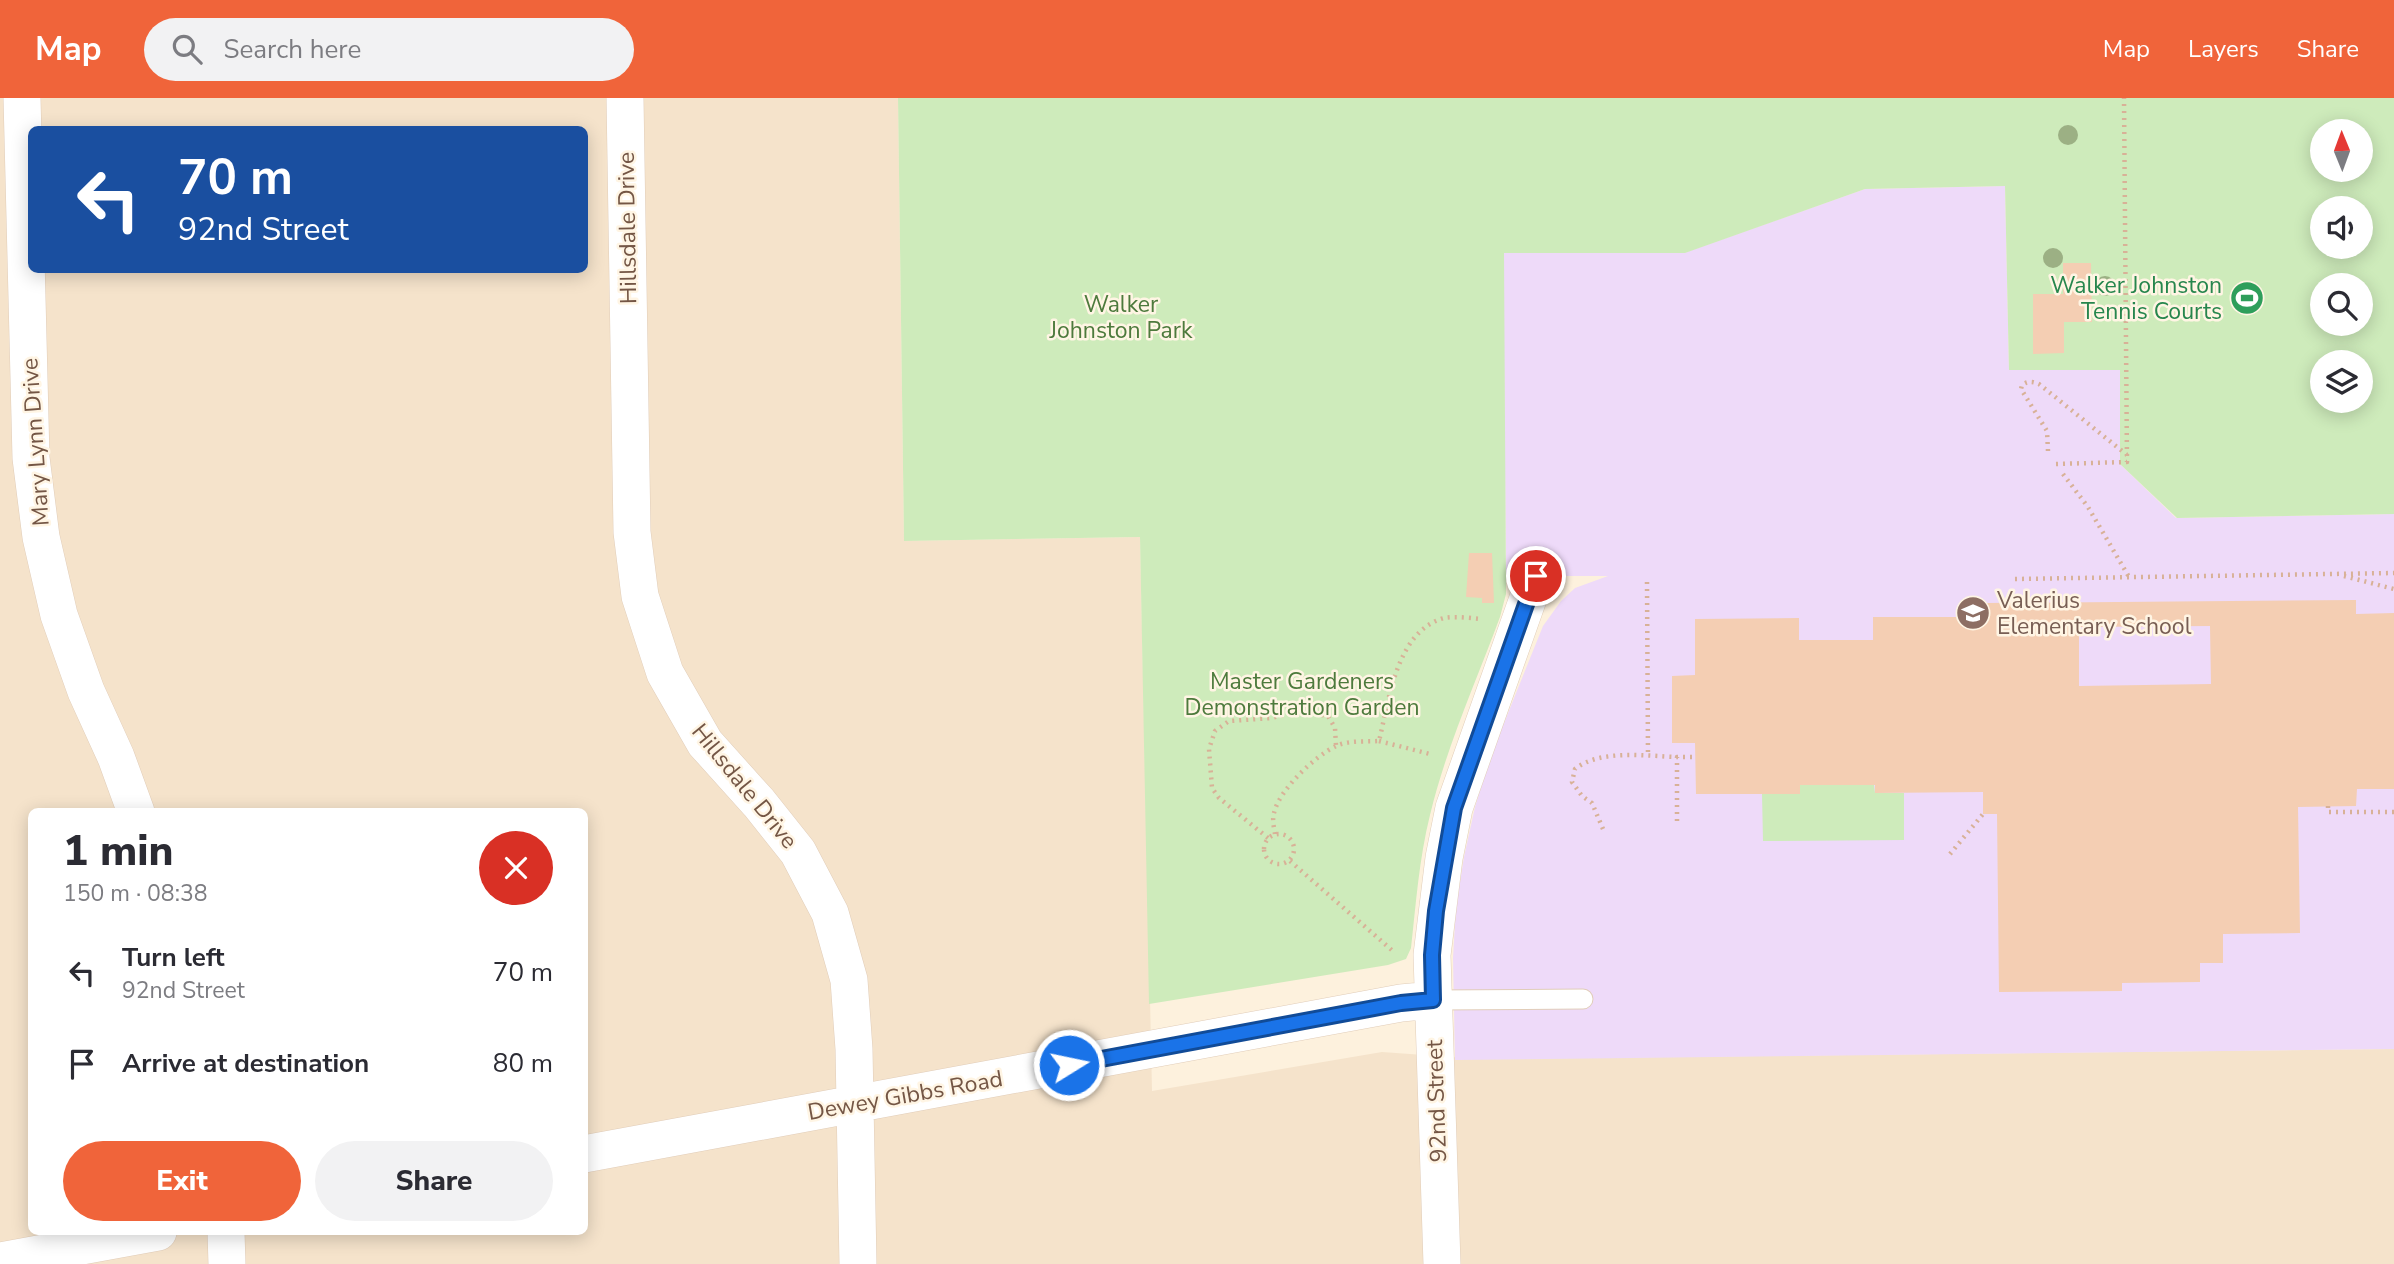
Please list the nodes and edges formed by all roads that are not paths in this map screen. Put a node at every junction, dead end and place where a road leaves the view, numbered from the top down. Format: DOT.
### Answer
graph roads {
  1 [pos="22,98"];
  2 [pos="625,98"];
  3 [pos="1536,576"];
  4 [pos="135,808"];
  5 [pos="1583,999"];
  6 [pos="1433,1000"];
  7 [pos="855,1104"];
  8 [pos="588,1153"];
  9 [pos="142,1235"];
  10 [pos="226,1235"];
  11 [pos="0,1261"];
  12 [pos="227,1264"];
  13 [pos="858,1264"];
  14 [pos="1442,1264"];
  1 -- 4 [label="street, Mary Lynn Drive"];
  2 -- 7 [label="street, Hillsdale Drive"];
  3 -- 6 [label="street, 92nd Street"];
  5 -- 6 [label="lane"];
  6 -- 7 [label="street, Dewey Gibbs Road"];
  6 -- 14 [label="street, 92nd Street"];
  7 -- 8 [label="street, Dewey Gibbs Road"];
  7 -- 13 [label="street, Hillsdale Drive"];
  9 -- 11 [label="street"];
  10 -- 12 [label="street"];
}
